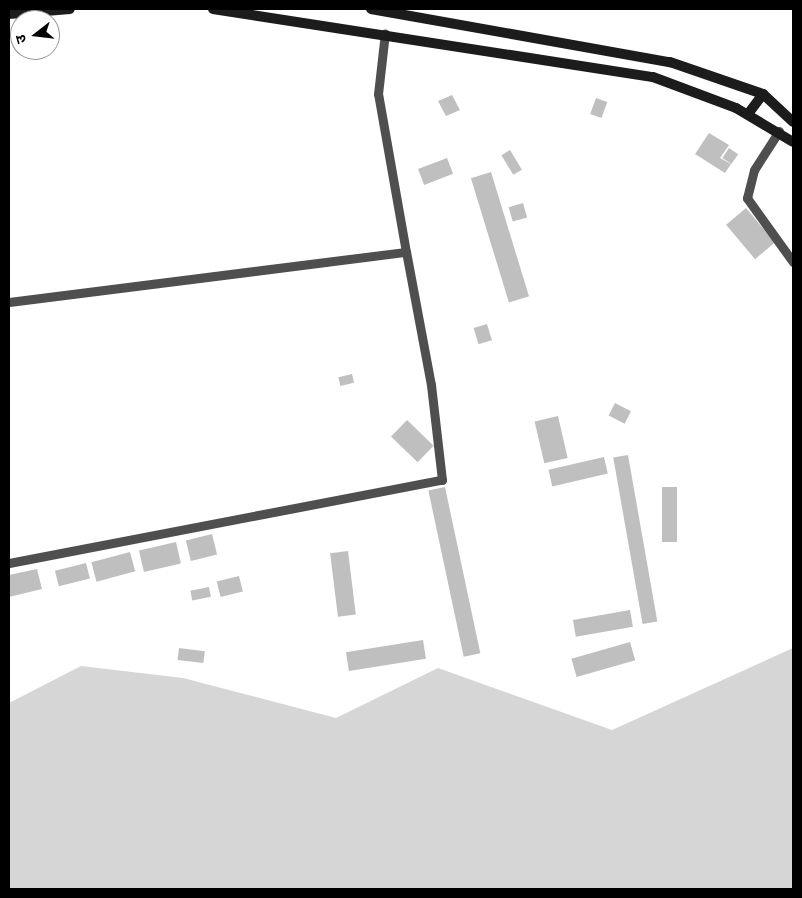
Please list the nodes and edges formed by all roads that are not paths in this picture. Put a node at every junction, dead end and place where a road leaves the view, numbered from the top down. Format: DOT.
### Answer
graph roads {
  1 [pos="70,9"];
  2 [pos="213,9"];
  3 [pos="371,9"];
  4 [pos="9,14"];
  5 [pos="385,33"];
  6 [pos="764,94"];
  7 [pos="748,114"];
  8 [pos="793,122"];
  9 [pos="779,131"];
  10 [pos="793,142"];
  11 [pos="406,252"];
  12 [pos="793,262"];
  13 [pos="9,302"];
  14 [pos="9,563"];
  1 -- 4 [label="main road"];
  2 -- 5 [label="main road"];
  3 -- 6 [label="main road"];
  5 -- 7 [label="main road"];
  5 -- 11 [label="lane"];
  6 -- 7 [label="main road"];
  6 -- 8 [label="main road"];
  7 -- 9 [label="main road"];
  9 -- 10 [label="main road"];
  9 -- 12 [label="lane"];
  11 -- 13 [label="lane"];
  11 -- 14 [label="lane"];
}
